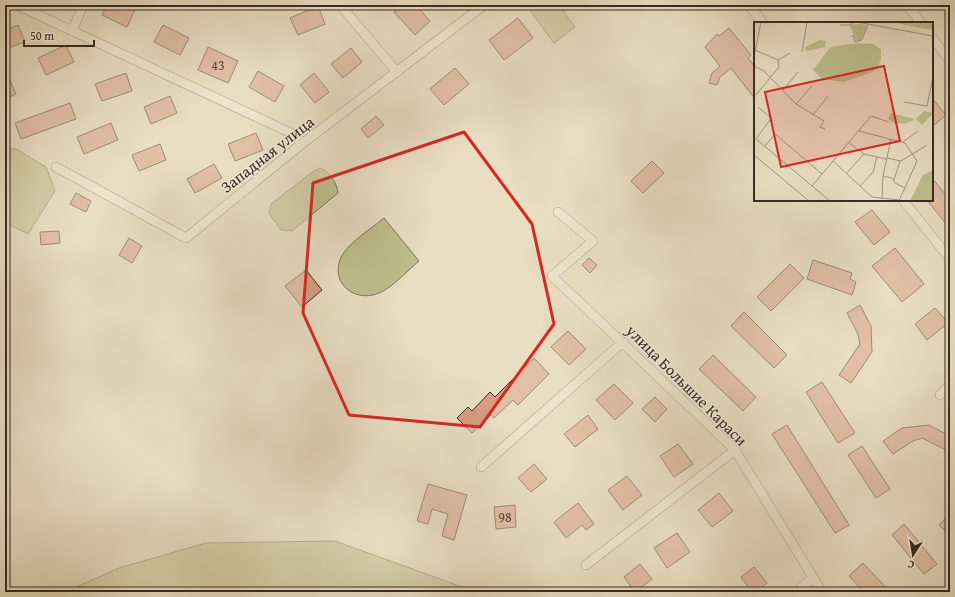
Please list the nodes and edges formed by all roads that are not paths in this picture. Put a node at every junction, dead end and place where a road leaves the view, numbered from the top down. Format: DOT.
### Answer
graph roads {
  1 [pos="17,5"];
  2 [pos="83,5"];
  3 [pos="340,5"];
  4 [pos="484,5"];
  5 [pos="749,5"];
  6 [pos="907,5"];
  7 [pos="762,22"];
  8 [pos="920,22"];
  9 [pos="72,31"];
  10 [pos="933,39"];
  11 [pos="950,61"];
  12 [pos="397,72"];
  13 [pos="303,143"];
  14 [pos="56,167"];
  15 [pos="904,201"];
  16 [pos="558,212"];
  17 [pos="950,259"];
  18 [pos="623,342"];
  19 [pos="949,386"];
  20 [pos="940,395"];
  21 [pos="735,450"];
  22 [pos="481,467"];
  23 [pos="586,565"];
  24 [pos="813,578"];
  25 [pos="796,592"];
  26 [pos="822,592"];
  1 -- 9 [label="street"];
  2 -- 9 [label="street"];
  3 -- 12 [label="street"];
  4 -- 12 [label="street, Западная улица"];
  5 -- 7 [label="street"];
  6 -- 8 [label="street"];
  9 -- 13 [label="street"];
  10 -- 11 [label="street"];
  12 -- 13 [label="street, Западная улица"];
  13 -- 14 [label="street, Западная улица"];
  15 -- 17 [label="street"];
  16 -- 18 [label="street, улица Большие Караси"];
  18 -- 21 [label="street, улица Большие Караси"];
  18 -- 22 [label="street"];
  19 -- 20 [label="street"];
  21 -- 23 [label="street"];
  21 -- 24 [label="street, улица Большие Караси"];
  24 -- 25 [label="street"];
  24 -- 26 [label="street, улица Большие Караси"];
}
